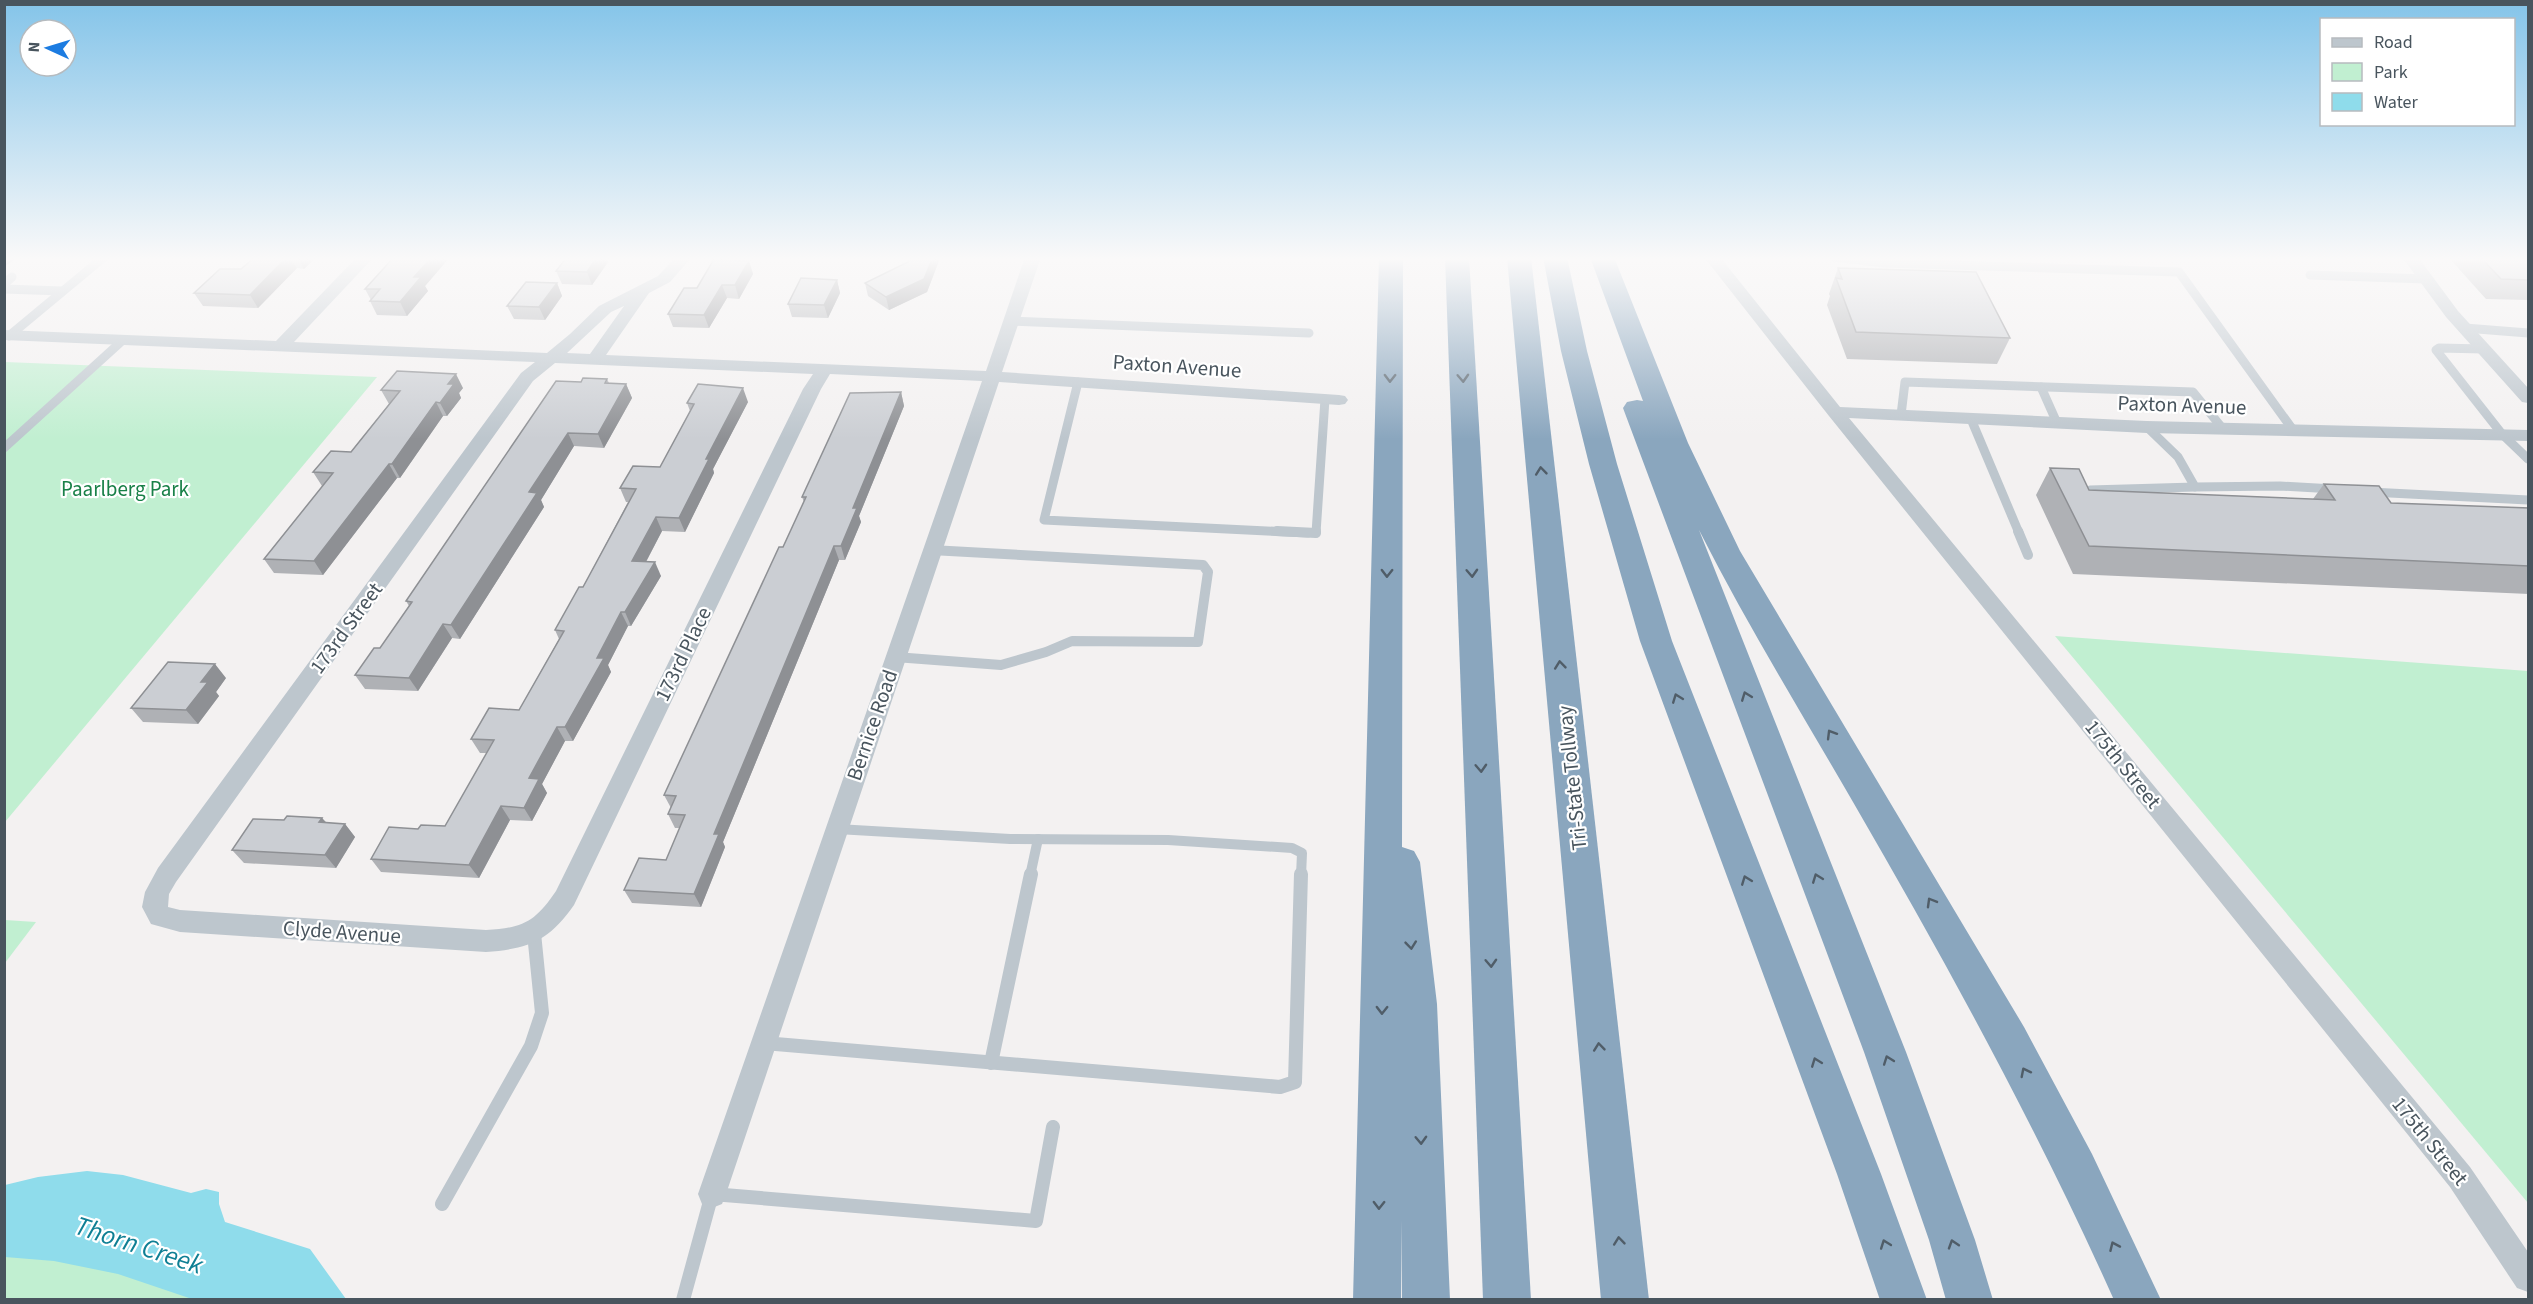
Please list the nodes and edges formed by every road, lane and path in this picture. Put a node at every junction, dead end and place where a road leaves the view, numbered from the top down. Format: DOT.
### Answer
graph roads {
  1 [pos="28,318"];
  2 [pos="308,318"];
  3 [pos="593,318"];
  4 [pos="623,318"];
  5 [pos="1011,318"];
  6 [pos="1390,318"];
  7 [pos="1460,318"];
  8 [pos="1525,318"];
  9 [pos="1567,318"];
  10 [pos="1614,318"];
  11 [pos="1625,318"];
  12 [pos="1760,318"];
  13 [pos="2212,318"];
  14 [pos="2457,318"];
  15 [pos="1010,321"];
  16 [pos="2465,328"];
  17 [pos="1309,333"];
  18 [pos="2529,333"];
  19 [pos="7,335"];
  20 [pos="123,340"];
  21 [pos="281,346"];
  22 [pos="2484,349"];
  23 [pos="550,357"];
  24 [pos="595,359"];
  25 [pos="825,369"];
  26 [pos="991,376"];
  27 [pos="1078,382"];
  28 [pos="2041,387"];
  29 [pos="2529,398"];
  30 [pos="1332,399"];
  31 [pos="1835,412"];
  32 [pos="1901,415"];
  33 [pos="1971,418"];
  34 [pos="2057,423"];
  35 [pos="2147,427"];
  36 [pos="2223,429"];
  37 [pos="2293,430"];
  38 [pos="2502,434"];
  39 [pos="2529,435"];
  40 [pos="4,448"];
  41 [pos="2529,459"];
  42 [pos="2195,487"];
  43 [pos="2090,490"];
  44 [pos="2350,490"];
  45 [pos="2361,491"];
  46 [pos="2529,500"];
  47 [pos="931,550"];
  48 [pos="2028,555"];
  49 [pos="895,657"];
  50 [pos="1385,720"];
  51 [pos="836,829"];
  52 [pos="1038,839"];
  53 [pos="154,906"];
  54 [pos="534,933"];
  55 [pos="763,1043"];
  56 [pos="991,1063"];
  57 [pos="1053,1127"];
  58 [pos="712,1194"];
  59 [pos="442,1204"];
  60 [pos="2529,1277"];
  61 [pos="683,1299"];
  62 [pos="1377,1299"];
  63 [pos="1426,1299"];
  64 [pos="1507,1299"];
  65 [pos="1625,1299"];
  66 [pos="1904,1299"];
  67 [pos="1970,1299"];
  68 [pos="2138,1299"];
  1 -- 19 [label="lane"];
  2 -- 21 [label="street"];
  3 -- 23 [label="street, 173rd Street"];
  4 -- 24 [label="street"];
  5 -- 15 [label="street, Bernice Road"];
  6 -- 50 [label="highway, one-way"];
  7 -- 64 [label="highway, one-way"];
  65 -- 8 [label="highway, Tri-State Tollway, one-way"];
  66 -- 9 [label="highway, one-way"];
  67 -- 10 [label="highway, one-way"];
  68 -- 11 [label="highway, one-way"];
  12 -- 31 [label="street, 175th Street"];
  13 -- 37 [label="lane"];
  14 -- 16 [label="street"];
  15 -- 17 [label="lane"];
  15 -- 26 [label="street, Bernice Road"];
  16 -- 18 [label="lane"];
  16 -- 22 [label="street"];
  19 -- 20 [label="street, Paxton Avenue"];
  20 -- 21 [label="street, Paxton Avenue"];
  20 -- 40 [label="lane"];
  21 -- 23 [label="street, Paxton Avenue"];
  22 -- 29 [label="street"];
  22 -- 38 [label="lane"];
  23 -- 24 [label="street, Paxton Avenue"];
  23 -- 53 [label="street, 173rd Street"];
  24 -- 25 [label="street, Paxton Avenue"];
  25 -- 26 [label="street, Paxton Avenue"];
  25 -- 54 [label="street, 173rd Place"];
  26 -- 27 [label="street, Paxton Avenue"];
  26 -- 47 [label="street, Bernice Road"];
  27 -- 30 [label="street, Paxton Avenue"];
  27 -- 30 [label="lane"];
  28 -- 32 [label="lane"];
  28 -- 34 [label="lane"];
  28 -- 36 [label="lane"];
  31 -- 32 [label="street, Paxton Avenue"];
  31 -- 60 [label="street, 175th Street"];
  32 -- 33 [label="street, Paxton Avenue"];
  33 -- 34 [label="street, Paxton Avenue"];
  33 -- 48 [label="lane"];
  34 -- 35 [label="street, Paxton Avenue"];
  35 -- 36 [label="street, Paxton Avenue"];
  35 -- 42 [label="lane"];
  36 -- 37 [label="street, Paxton Avenue"];
  37 -- 38 [label="street, Paxton Avenue"];
  38 -- 39 [label="street, Paxton Avenue"];
  38 -- 41 [label="lane"];
  42 -- 43 [label="lane"];
  42 -- 44 [label="lane"];
  45 -- 46 [label="lane"];
  47 -- 49 [label="street, Bernice Road"];
  47 -- 49 [label="lane"];
  49 -- 51 [label="street, Bernice Road"];
  50 -- 62 [label="highway, one-way"];
  50 -- 63 [label="highway, one-way"];
  51 -- 52 [label="lane"];
  51 -- 55 [label="street, Bernice Road"];
  52 -- 56 [label="lane"];
  52 -- 56 [label="lane"];
  53 -- 54 [label="street, Clyde Avenue"];
  54 -- 59 [label="lane"];
  55 -- 56 [label="lane"];
  55 -- 58 [label="street, Bernice Road"];
  57 -- 58 [label="lane"];
  58 -- 61 [label="lane"];
}
